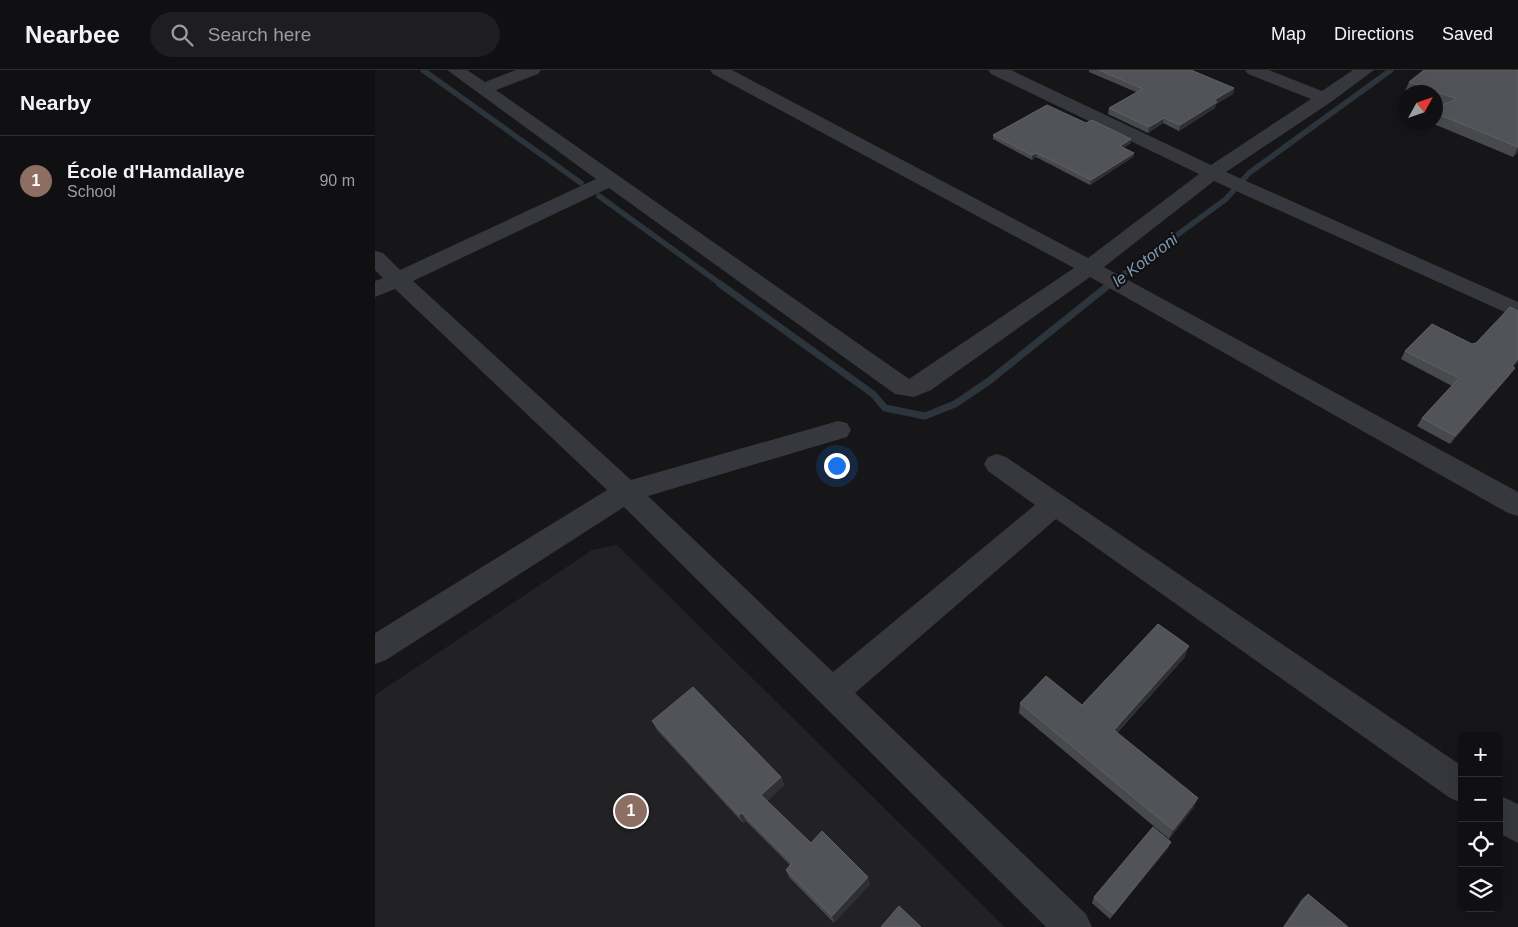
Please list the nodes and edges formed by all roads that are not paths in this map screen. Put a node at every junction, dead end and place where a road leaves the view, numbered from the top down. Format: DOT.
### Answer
graph roads {
  1 [pos="456,70"];
  2 [pos="533,70"];
  3 [pos="719,70"];
  4 [pos="997,70"];
  5 [pos="1254,70"];
  6 [pos="1365,70"];
  7 [pos="483,89"];
  8 [pos="1325,98"];
  9 [pos="1218,175"];
  10 [pos="612,179"];
  11 [pos="375,258"];
  12 [pos="1090,267"];
  13 [pos="386,284"];
  14 [pos="1518,311"];
  15 [pos="838,430"];
  16 [pos="997,464"];
  17 [pos="626,492"];
  18 [pos="1055,504"];
  19 [pos="1518,504"];
  20 [pos="375,650"];
  21 [pos="831,693"];
  22 [pos="1458,783"];
  23 [pos="1503,815"];
  24 [pos="1518,825"];
  25 [pos="1073,927"];
  1 -- 7 [label="street"];
  2 -- 7 [label="street"];
  3 -- 12 [label="street"];
  4 -- 9 [label="street"];
  5 -- 8 [label="street"];
  6 -- 8 [label="street"];
  7 -- 10 [label="street"];
  8 -- 9 [label="street"];
  9 -- 12 [label="street"];
  9 -- 14 [label="street"];
  10 -- 12 [label="street"];
  10 -- 13 [label="street"];
  11 -- 13 [label="street"];
  12 -- 19 [label="street"];
  13 -- 17 [label="street"];
  15 -- 17 [label="street"];
  16 -- 18 [label="street"];
  17 -- 20 [label="street"];
  17 -- 21 [label="street"];
  18 -- 21 [label="street"];
  18 -- 22 [label="street"];
  21 -- 25 [label="street"];
  23 -- 24 [label="street"];
}
